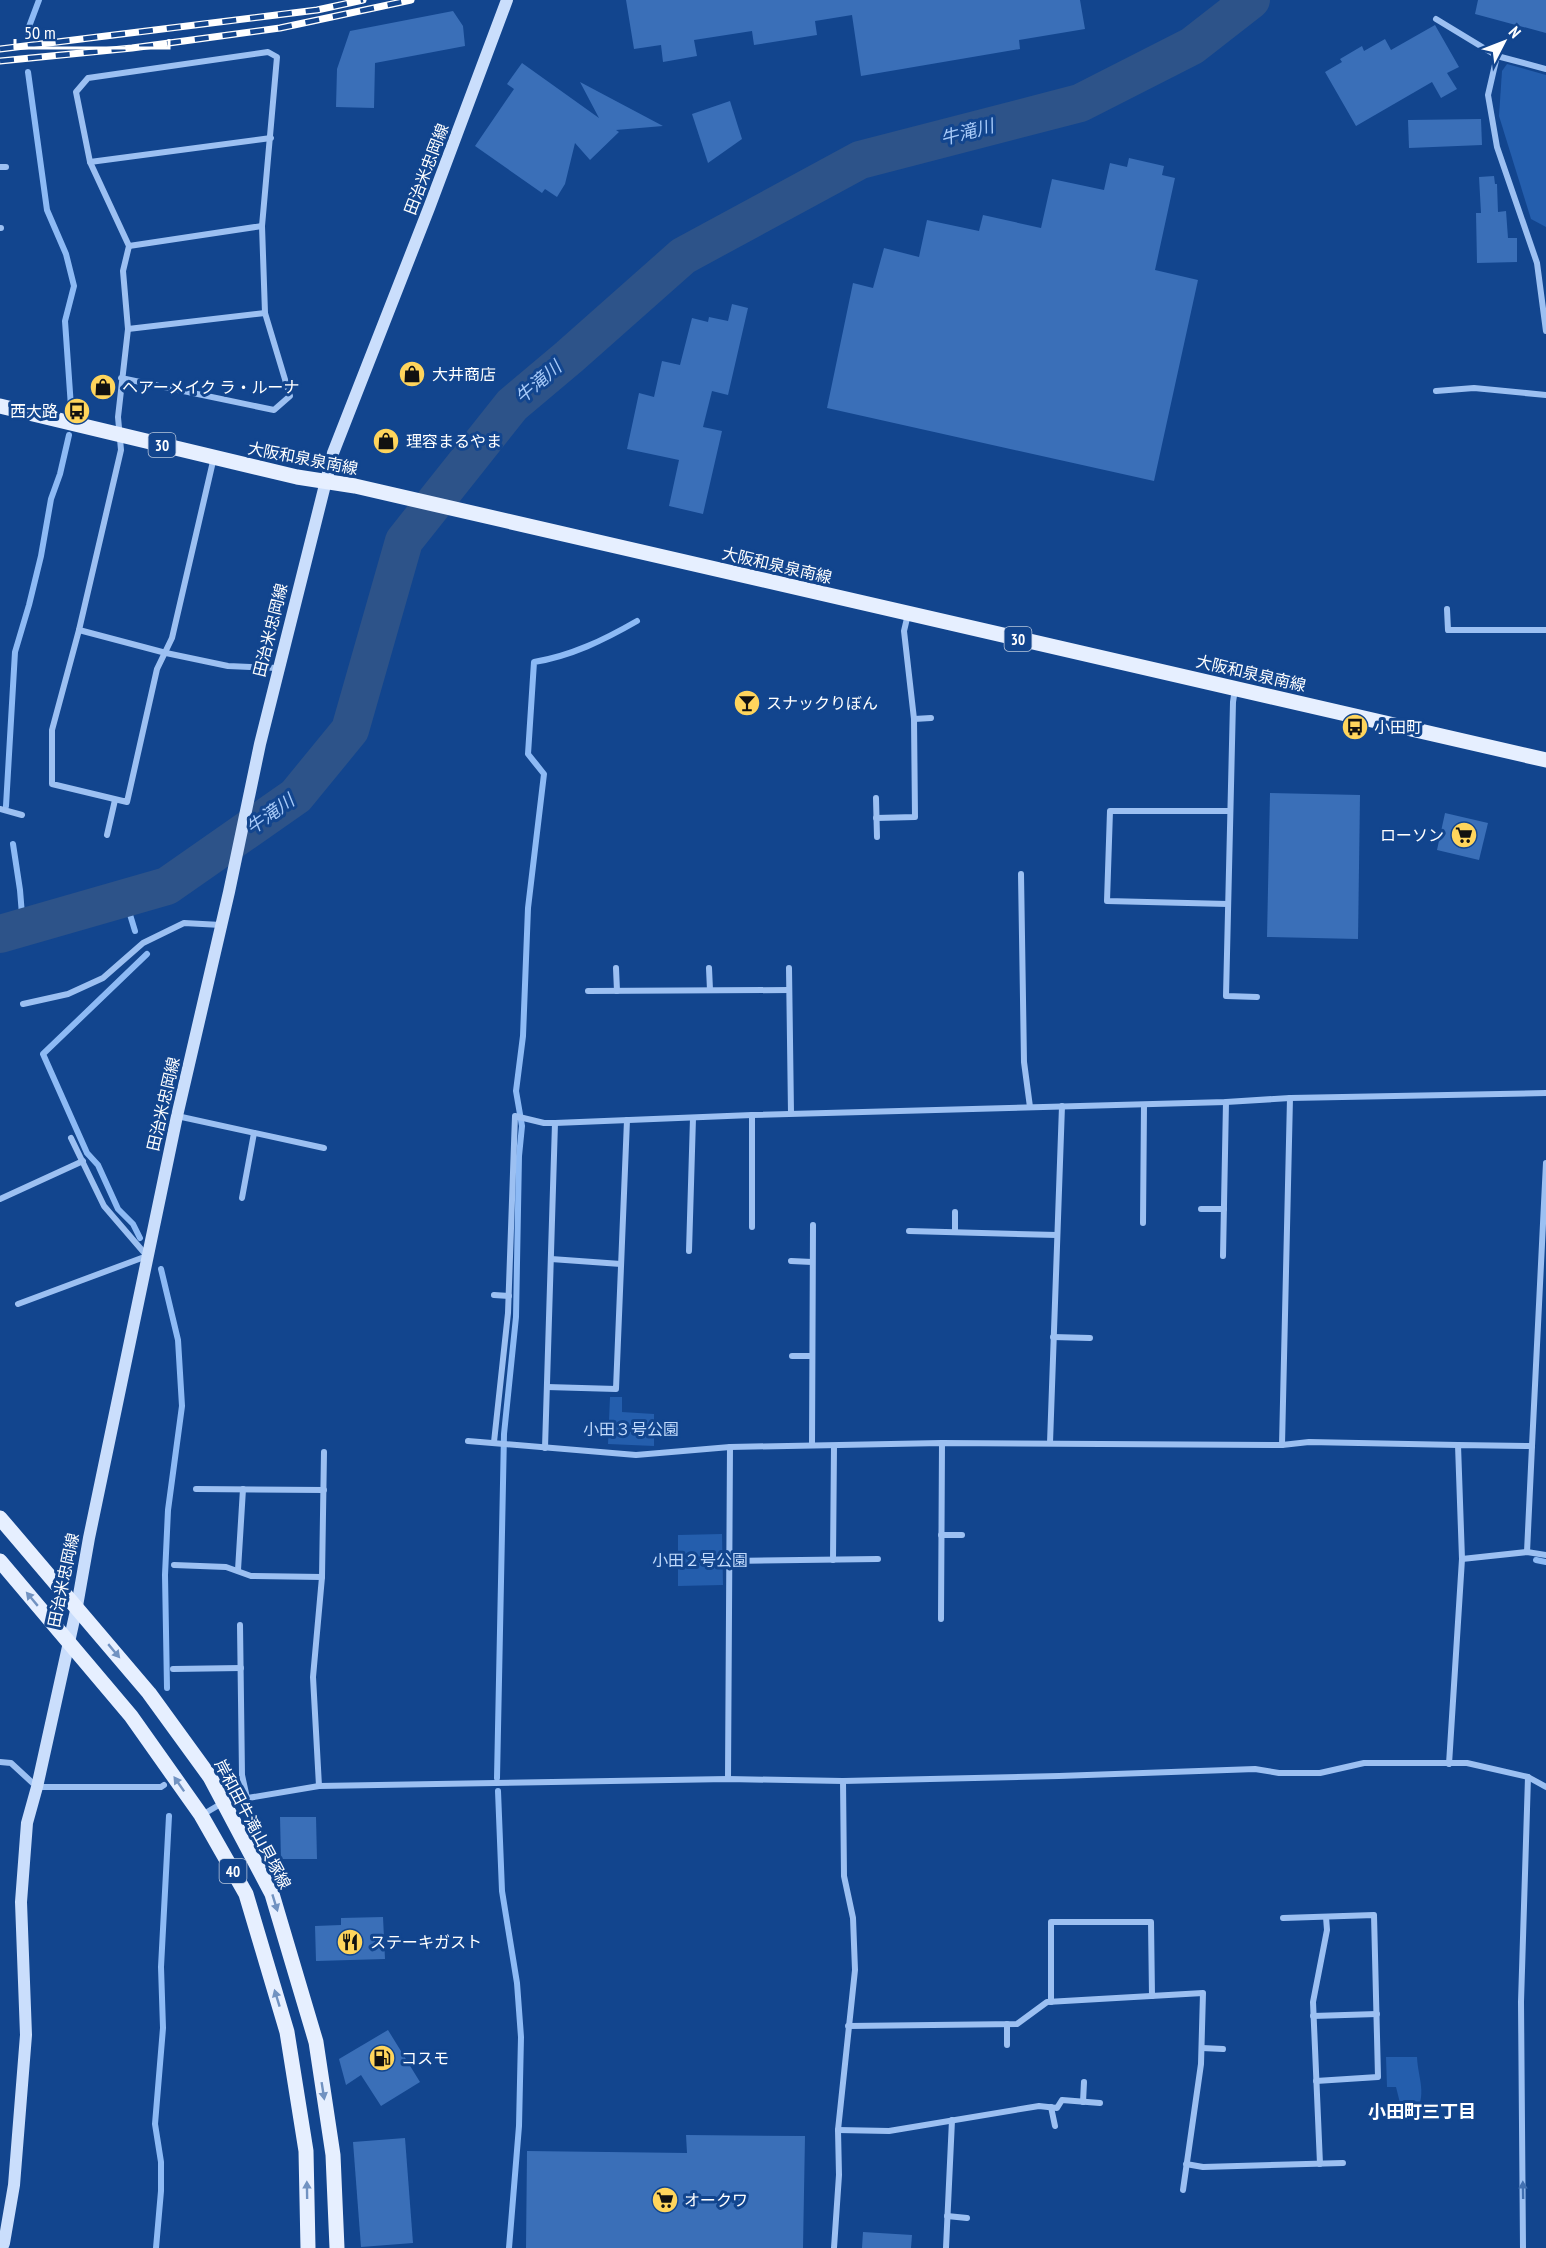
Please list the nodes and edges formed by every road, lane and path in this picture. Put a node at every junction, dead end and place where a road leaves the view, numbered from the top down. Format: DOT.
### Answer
graph roads {
  1 [pos="507,0"];
  2 [pos="1436,19"];
  3 [pos="1497,56"];
  4 [pos="1546,69"];
  5 [pos="271,138"];
  6 [pos="90,162"];
  7 [pos="262,226"];
  8 [pos="129,246"];
  9 [pos="265,314"];
  10 [pos="128,329"];
  11 [pos="1546,331"];
  12 [pos="121,378"];
  13 [pos="1436,391"];
  14 [pos="1546,395"];
  15 [pos="0,406"];
  16 [pos="120,434"];
  17 [pos="214,457"];
  18 [pos="325,481"];
  19 [pos="1447,609"];
  20 [pos="908,614"];
  21 [pos="79,630"];
  22 [pos="1546,630"];
  23 [pos="166,653"];
  24 [pos="277,668"];
  25 [pos="1236,688"];
  26 [pos="931,718"];
  27 [pos="914,719"];
  28 [pos="1546,760"];
  29 [pos="876,798"];
  30 [pos="115,800"];
  31 [pos="0,809"];
  32 [pos="1230,811"];
  33 [pos="22,815"];
  34 [pos="876,818"];
  35 [pos="107,835"];
  36 [pos="877,837"];
  37 [pos="1021,874"];
  38 [pos="1228,904"];
  39 [pos="220,925"];
  40 [pos="616,968"];
  41 [pos="709,968"];
  42 [pos="789,968"];
  43 [pos="710,990"];
  44 [pos="789,990"];
  45 [pos="588,991"];
  46 [pos="617,991"];
  47 [pos="1257,997"];
  48 [pos="23,1004"];
  49 [pos="1546,1093"];
  50 [pos="1290,1098"];
  51 [pos="1226,1102"];
  52 [pos="1143,1105"];
  53 [pos="1030,1107"];
  54 [pos="1062,1107"];
  55 [pos="791,1113"];
  56 [pos="752,1114"];
  57 [pos="177,1116"];
  58 [pos="693,1118"];
  59 [pos="627,1120"];
  60 [pos="555,1123"];
  61 [pos="254,1133"];
  62 [pos="71,1138"];
  63 [pos="324,1148"];
  64 [pos="82,1161"];
  65 [pos="1546,1163"];
  66 [pos="242,1198"];
  67 [pos="0,1199"];
  68 [pos="1201,1209"];
  69 [pos="1224,1209"];
  70 [pos="955,1212"];
  71 [pos="1143,1223"];
  72 [pos="813,1225"];
  73 [pos="752,1227"];
  74 [pos="909,1231"];
  75 [pos="955,1232"];
  76 [pos="1057,1235"];
  77 [pos="689,1251"];
  78 [pos="147,1256"];
  79 [pos="1223,1256"];
  80 [pos="551,1259"];
  81 [pos="791,1261"];
  82 [pos="812,1262"];
  83 [pos="621,1264"];
  84 [pos="494,1295"];
  85 [pos="509,1296"];
  86 [pos="1543,1300"];
  87 [pos="18,1304"];
  88 [pos="1053,1336"];
  89 [pos="1090,1338"];
  90 [pos="792,1356"];
  91 [pos="812,1356"];
  92 [pos="547,1387"];
  93 [pos="468,1441"];
  94 [pos="494,1442"];
  95 [pos="942,1443"];
  96 [pos="1050,1443"];
  97 [pos="812,1445"];
  98 [pos="1282,1445"];
  99 [pos="1458,1445"];
  100 [pos="834,1446"];
  101 [pos="1533,1446"];
  102 [pos="730,1447"];
  103 [pos="545,1448"];
  104 [pos="324,1452"];
  105 [pos="196,1489"];
  106 [pos="243,1489"];
  107 [pos="324,1490"];
  108 [pos="0,1518"];
  109 [pos="941,1534"];
  110 [pos="962,1535"];
  111 [pos="1527,1552"];
  112 [pos="1546,1555"];
  113 [pos="878,1559"];
  114 [pos="1462,1559"];
  115 [pos="833,1560"];
  116 [pos="0,1561"];
  117 [pos="730,1561"];
  118 [pos="174,1565"];
  119 [pos="238,1570"];
  120 [pos="322,1577"];
  121 [pos="77,1606"];
  122 [pos="940,1619"];
  123 [pos="240,1625"];
  124 [pos="68,1640"];
  125 [pos="241,1668"];
  126 [pos="173,1669"];
  127 [pos="0,1762"];
  128 [pos="1449,1764"];
  129 [pos="1528,1777"];
  130 [pos="728,1779"];
  131 [pos="843,1781"];
  132 [pos="164,1785"];
  133 [pos="319,1786"];
  134 [pos="37,1787"];
  135 [pos="1546,1788"];
  136 [pos="247,1798"];
  137 [pos="224,1802"];
  138 [pos="201,1815"];
  139 [pos="1326,1917"];
  140 [pos="1283,1918"];
  141 [pos="1152,1996"];
  142 [pos="1051,2002"];
  143 [pos="1377,2014"];
  144 [pos="1313,2016"];
  145 [pos="1007,2024"];
  146 [pos="848,2026"];
  147 [pos="1007,2045"];
  148 [pos="1202,2048"];
  149 [pos="1223,2049"];
  150 [pos="1316,2081"];
  151 [pos="1084,2082"];
  152 [pos="1083,2102"];
  153 [pos="1100,2103"];
  154 [pos="1051,2107"];
  155 [pos="952,2120"];
  156 [pos="1054,2126"];
  157 [pos="838,2130"];
  158 [pos="1343,2163"];
  159 [pos="1186,2164"];
  160 [pos="1320,2164"];
  161 [pos="1183,2190"];
  162 [pos="947,2216"];
  163 [pos="967,2218"];
  164 [pos="2,2248"];
  165 [pos="308,2248"];
  166 [pos="337,2248"];
  167 [pos="834,2248"];
  168 [pos="946,2248"];
  169 [pos="1523,2248"];
  1 -- 18 [label="main road, 田治米忠岡線"];
  2 -- 3 [label="street"];
  3 -- 4 [label="street"];
  3 -- 11 [label="street"];
  5 -- 6 [label="street"];
  5 -- 6 [label="street"];
  5 -- 7 [label="street"];
  6 -- 8 [label="street"];
  7 -- 8 [label="street"];
  7 -- 9 [label="street"];
  8 -- 10 [label="street"];
  9 -- 10 [label="street"];
  9 -- 12 [label="street"];
  10 -- 12 [label="street"];
  12 -- 16 [label="street"];
  13 -- 14 [label="street"];
  15 -- 16 [label="main road, 大阪和泉泉南線 / 30"];
  16 -- 17 [label="main road, 大阪和泉泉南線 / 30"];
  16 -- 21 [label="street"];
  17 -- 18 [label="main road, 大阪和泉泉南線 / 30"];
  17 -- 23 [label="street"];
  18 -- 20 [label="main road, 大阪和泉泉南線 / 30"];
  18 -- 24 [label="main road, 田治米忠岡線"];
  19 -- 22 [label="street"];
  20 -- 25 [label="main road, 大阪和泉泉南線 / 30"];
  20 -- 27 [label="street"];
  21 -- 23 [label="street"];
  21 -- 30 [label="street"];
  23 -- 24 [label="street"];
  23 -- 30 [label="street"];
  24 -- 39 [label="main road, 田治米忠岡線"];
  25 -- 28 [label="main road, 大阪和泉泉南線 / 30"];
  25 -- 32 [label="street"];
  26 -- 27 [label="street"];
  27 -- 34 [label="street"];
  29 -- 34 [label="street"];
  30 -- 35 [label="street"];
  31 -- 33 [label="street"];
  32 -- 38 [label="street"];
  32 -- 38 [label="street"];
  34 -- 36 [label="street"];
  37 -- 53 [label="street"];
  38 -- 47 [label="street"];
  39 -- 48 [label="street"];
  39 -- 57 [label="main road, 田治米忠岡線"];
  40 -- 46 [label="street"];
  41 -- 43 [label="street"];
  42 -- 44 [label="street"];
  43 -- 44 [label="street"];
  43 -- 46 [label="street"];
  44 -- 55 [label="street"];
  45 -- 46 [label="street"];
  49 -- 50 [label="street"];
  50 -- 51 [label="street"];
  50 -- 98 [label="street"];
  51 -- 52 [label="street"];
  51 -- 69 [label="street"];
  52 -- 54 [label="street"];
  52 -- 71 [label="street"];
  53 -- 54 [label="street"];
  53 -- 55 [label="street"];
  54 -- 76 [label="street"];
  55 -- 56 [label="street"];
  56 -- 58 [label="street"];
  56 -- 73 [label="street"];
  57 -- 61 [label="street"];
  57 -- 78 [label="main road, 田治米忠岡線"];
  58 -- 59 [label="street"];
  58 -- 77 [label="street"];
  59 -- 60 [label="street"];
  59 -- 83 [label="street"];
  60 -- 80 [label="street"];
  60 -- 85 [label="street"];
  61 -- 63 [label="street"];
  61 -- 66 [label="street"];
  62 -- 64 [label="street"];
  64 -- 67 [label="street"];
  64 -- 78 [label="street"];
  65 -- 86 [label="street"];
  68 -- 69 [label="street"];
  69 -- 79 [label="street"];
  70 -- 75 [label="street"];
  72 -- 82 [label="street"];
  74 -- 75 [label="street"];
  75 -- 76 [label="street"];
  76 -- 88 [label="street"];
  78 -- 87 [label="street"];
  78 -- 121 [label="main road, 田治米忠岡線"];
  80 -- 83 [label="street"];
  80 -- 92 [label="street"];
  81 -- 82 [label="street"];
  82 -- 91 [label="street"];
  83 -- 92 [label="street"];
  84 -- 85 [label="street"];
  85 -- 94 [label="street"];
  86 -- 101 [label="street"];
  88 -- 89 [label="street"];
  88 -- 96 [label="street"];
  90 -- 91 [label="street"];
  91 -- 97 [label="street"];
  92 -- 103 [label="street"];
  93 -- 94 [label="street"];
  94 -- 103 [label="street"];
  95 -- 96 [label="street"];
  95 -- 100 [label="street"];
  95 -- 109 [label="street"];
  96 -- 98 [label="street"];
  97 -- 100 [label="street"];
  97 -- 102 [label="street"];
  98 -- 99 [label="street"];
  99 -- 101 [label="street"];
  99 -- 114 [label="street"];
  100 -- 115 [label="street"];
  101 -- 111 [label="street"];
  102 -- 103 [label="street"];
  102 -- 117 [label="street"];
  104 -- 107 [label="street"];
  105 -- 106 [label="street"];
  106 -- 107 [label="street"];
  106 -- 119 [label="street"];
  107 -- 120 [label="street"];
  108 -- 121 [label="main road, 岸和田牛滝山貝塚線 / 40"];
  109 -- 110 [label="street"];
  109 -- 122 [label="street"];
  111 -- 112 [label="street"];
  111 -- 114 [label="street"];
  113 -- 115 [label="street"];
  114 -- 128 [label="street"];
  115 -- 117 [label="street"];
  124 -- 116 [label="main road, 40, one-way"];
  117 -- 130 [label="street"];
  118 -- 119 [label="street"];
  119 -- 120 [label="street"];
  120 -- 133 [label="street"];
  121 -- 124 [label="main road, 田治米忠岡線"];
  121 -- 137 [label="main road, 岸和田牛滝山貝塚線 / 40, one-way"];
  123 -- 125 [label="street"];
  124 -- 134 [label="main road, 田治米忠岡線"];
  138 -- 124 [label="main road, 40, one-way"];
  125 -- 126 [label="street"];
  125 -- 136 [label="street"];
  127 -- 134 [label="street"];
  128 -- 129 [label="street"];
  128 -- 131 [label="street"];
  129 -- 135 [label="street"];
  169 -- 129 [label="street, one-way"];
  130 -- 131 [label="street"];
  130 -- 133 [label="street"];
  131 -- 146 [label="street"];
  132 -- 134 [label="street"];
  133 -- 136 [label="street"];
  134 -- 164 [label="main road, 田治米忠岡線"];
  136 -- 137 [label="street"];
  137 -- 138 [label="street"];
  137 -- 166 [label="main road, 岸和田牛滝山貝塚線 / 40, one-way"];
  165 -- 138 [label="main road, 40, one-way"];
  139 -- 140 [label="street"];
  139 -- 143 [label="street"];
  139 -- 144 [label="street"];
  141 -- 142 [label="street"];
  141 -- 142 [label="street"];
  141 -- 148 [label="street"];
  142 -- 145 [label="street"];
  143 -- 144 [label="street"];
  143 -- 150 [label="street"];
  144 -- 150 [label="street"];
  145 -- 146 [label="street"];
  145 -- 147 [label="street"];
  146 -- 157 [label="street"];
  148 -- 149 [label="street"];
  148 -- 159 [label="street"];
  150 -- 160 [label="street"];
  151 -- 152 [label="street"];
  152 -- 153 [label="street"];
  152 -- 154 [label="street"];
  154 -- 155 [label="street"];
  154 -- 156 [label="street"];
  155 -- 157 [label="street"];
  155 -- 162 [label="street"];
  157 -- 167 [label="street"];
  158 -- 160 [label="street"];
  159 -- 160 [label="street"];
  159 -- 161 [label="street"];
  162 -- 163 [label="street"];
  162 -- 168 [label="street"];
}
